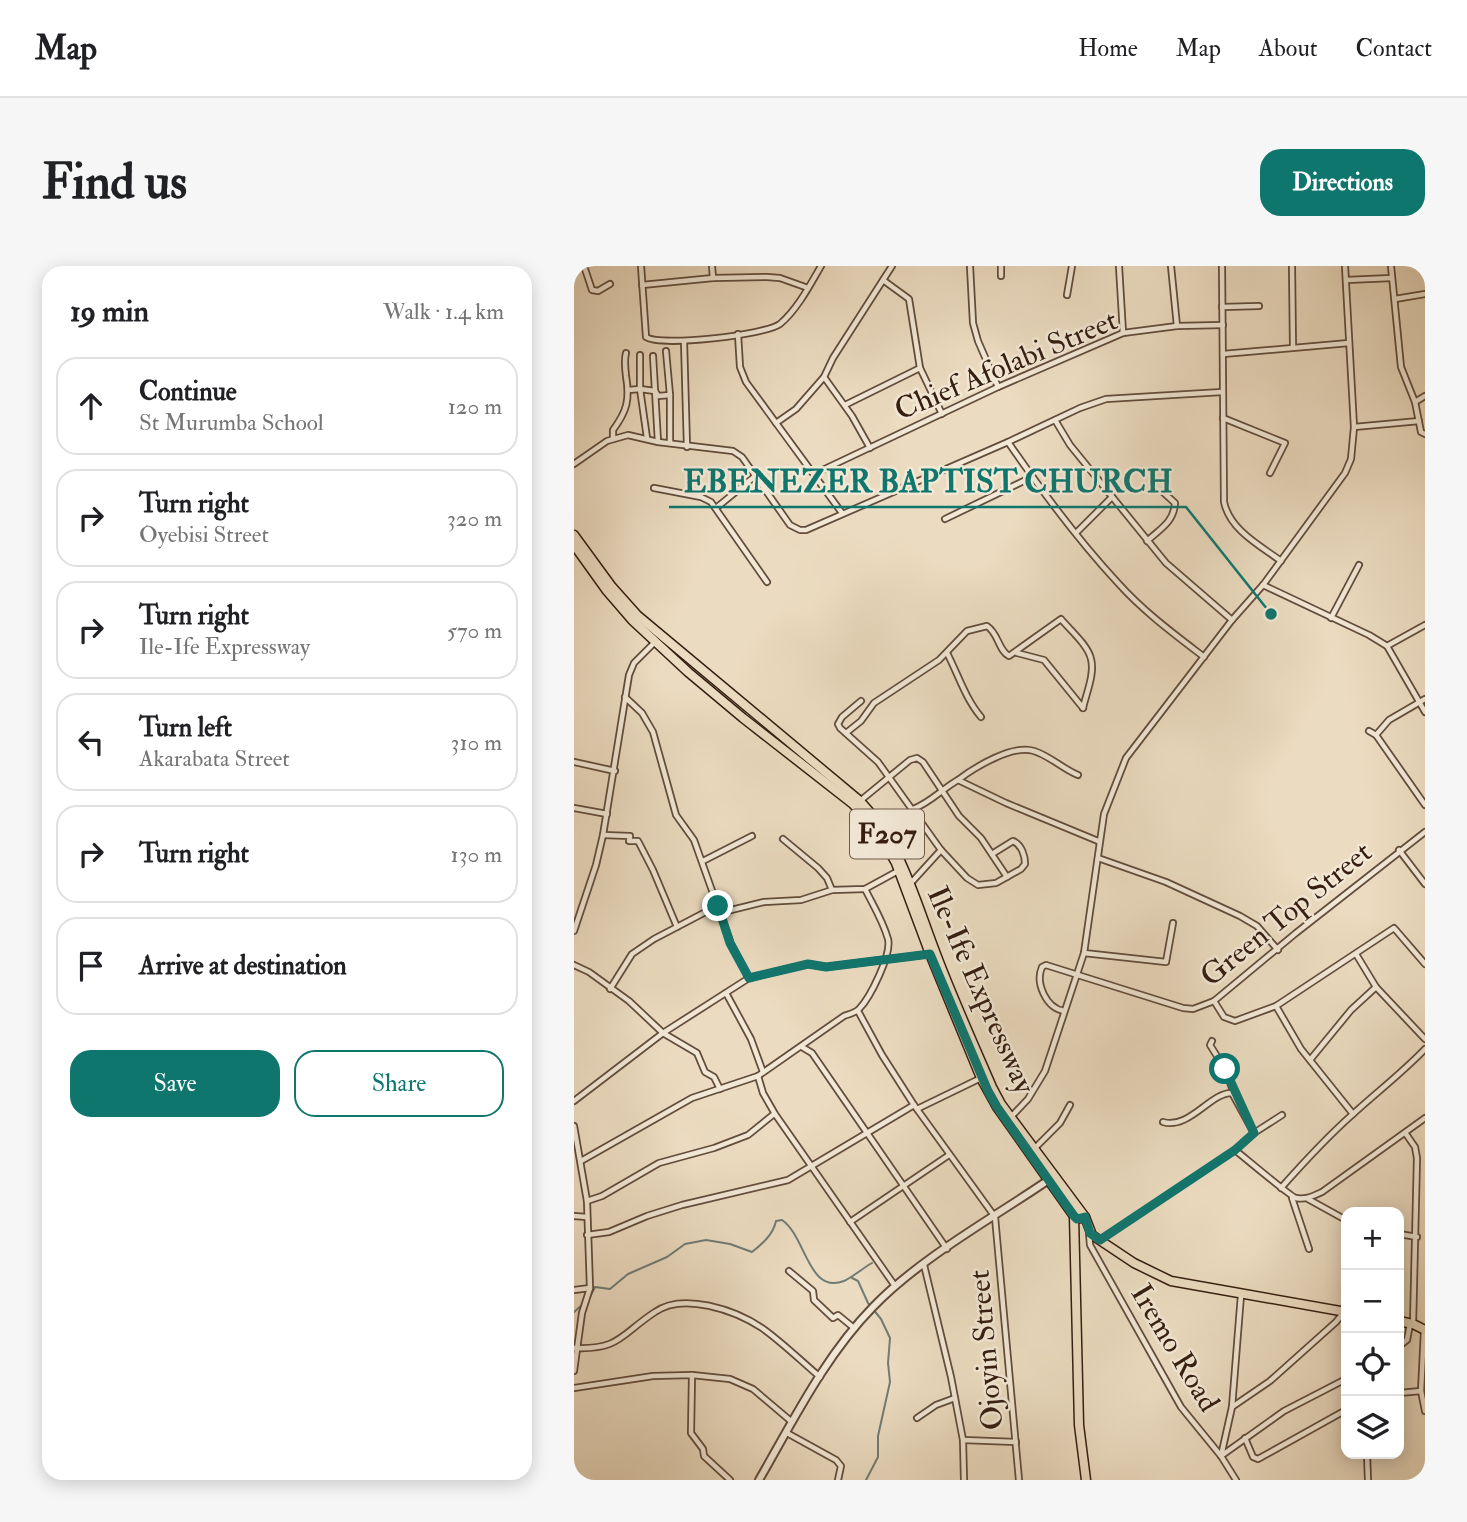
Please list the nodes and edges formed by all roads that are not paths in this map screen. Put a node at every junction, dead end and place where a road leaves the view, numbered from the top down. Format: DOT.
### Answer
graph roads {
  1 [pos="584,266"];
  2 [pos="641,266"];
  3 [pos="712,266"];
  4 [pos="821,266"];
  5 [pos="892,266"];
  6 [pos="970,266"];
  7 [pos="1001,266"];
  8 [pos="1072,266"];
  9 [pos="1119,266"];
  10 [pos="1171,266"];
  11 [pos="1222,266"];
  12 [pos="1292,266"];
  13 [pos="1345,266"];
  14 [pos="1391,266"];
  15 [pos="1001,276"];
  16 [pos="713,278"];
  17 [pos="1392,278"];
  18 [pos="883,280"];
  19 [pos="1346,280"];
  20 [pos="610,284"];
  21 [pos="642,285"];
  22 [pos="808,288"];
  23 [pos="1068,295"];
  24 [pos="1425,295"];
  25 [pos="1395,299"];
  26 [pos="1259,306"];
  27 [pos="1222,307"];
  28 [pos="1223,325"];
  29 [pos="1177,326"];
  30 [pos="1123,333"];
  31 [pos="738,334"];
  32 [pos="684,341"];
  33 [pos="1349,343"];
  34 [pos="1293,347"];
  35 [pos="666,351"];
  36 [pos="626,352"];
  37 [pos="1223,354"];
  38 [pos="640,355"];
  39 [pos="653,356"];
  40 [pos="920,368"];
  41 [pos="824,377"];
  42 [pos="998,387"];
  43 [pos="640,389"];
  44 [pos="628,390"];
  45 [pos="655,391"];
  46 [pos="1222,392"];
  47 [pos="670,395"];
  48 [pos="1425,396"];
  49 [pos="1415,402"];
  50 [pos="845,405"];
  51 [pos="942,414"];
  52 [pos="1223,418"];
  53 [pos="1055,420"];
  54 [pos="1419,421"];
  55 [pos="776,423"];
  56 [pos="1354,427"];
  57 [pos="1425,434"];
  58 [pos="613,438"];
  59 [pos="647,438"];
  60 [pos="658,442"];
  61 [pos="1008,442"];
  62 [pos="670,443"];
  63 [pos="687,447"];
  64 [pos="870,448"];
  65 [pos="574,464"];
  66 [pos="1270,472"];
  67 [pos="814,474"];
  68 [pos="754,477"];
  69 [pos="1032,477"];
  70 [pos="654,488"];
  71 [pos="1164,493"];
  72 [pos="1112,498"];
  73 [pos="716,508"];
  74 [pos="842,513"];
  75 [pos="945,519"];
  76 [pos="1077,532"];
  77 [pos="574,536"];
  78 [pos="1147,541"];
  79 [pos="574,545"];
  80 [pos="1281,561"];
  81 [pos="1359,565"];
  82 [pos="767,582"];
  83 [pos="1263,585"];
  84 [pos="1331,618"];
  85 [pos="1231,620"];
  86 [pos="1425,625"];
  87 [pos="656,642"];
  88 [pos="1387,646"];
  89 [pos="1016,652"];
  90 [pos="947,653"];
  91 [pos="1204,657"];
  92 [pos="625,697"];
  93 [pos="1425,699"];
  94 [pos="861,701"];
  95 [pos="1419,702"];
  96 [pos="1425,712"];
  97 [pos="981,717"];
  98 [pos="1369,731"];
  99 [pos="846,733"];
  100 [pos="1376,735"];
  101 [pos="574,762"];
  102 [pos="615,771"];
  103 [pos="1078,775"];
  104 [pos="890,777"];
  105 [pos="958,780"];
  106 [pos="942,789"];
  107 [pos="860,800"];
  108 [pos="1425,805"];
  109 [pos="574,808"];
  110 [pos="913,809"];
  111 [pos="607,814"];
  112 [pos="1425,832"];
  113 [pos="603,835"];
  114 [pos="752,836"];
  115 [pos="783,839"];
  116 [pos="1098,841"];
  117 [pos="942,850"];
  118 [pos="1399,850"];
  119 [pos="992,854"];
  120 [pos="1098,858"];
  121 [pos="703,861"];
  122 [pos="898,871"];
  123 [pos="1007,877"];
  124 [pos="1425,884"];
  125 [pos="910,885"];
  126 [pos="865,889"];
  127 [pos="832,890"];
  128 [pos="718,906"];
  129 [pos="719,914"];
  130 [pos="1173,923"];
  131 [pos="677,926"];
  132 [pos="574,931"];
  133 [pos="1278,950"];
  134 [pos="1084,953"];
  135 [pos="930,954"];
  136 [pos="1356,954"];
  137 [pos="883,962"];
  138 [pos="1425,964"];
  139 [pos="574,965"];
  140 [pos="1076,975"];
  141 [pos="749,978"];
  142 [pos="1376,986"];
  143 [pos="610,989"];
  144 [pos="726,993"];
  145 [pos="1214,1001"];
  146 [pos="1276,1006"];
  147 [pos="858,1010"];
  148 [pos="1064,1011"];
  149 [pos="663,1033"];
  150 [pos="1425,1039"];
  151 [pos="1212,1041"];
  152 [pos="802,1047"];
  153 [pos="1425,1049"];
  154 [pos="1310,1060"];
  155 [pos="761,1074"];
  156 [pos="981,1078"];
  157 [pos="1231,1082"];
  158 [pos="720,1088"];
  159 [pos="1219,1097"];
  160 [pos="574,1101"];
  161 [pos="1239,1104"];
  162 [pos="1070,1105"];
  163 [pos="915,1107"];
  164 [pos="775,1114"];
  165 [pos="1353,1114"];
  166 [pos="1282,1115"];
  167 [pos="1009,1118"];
  168 [pos="1425,1118"];
  169 [pos="1163,1122"];
  170 [pos="574,1126"];
  171 [pos="867,1133"];
  172 [pos="1254,1133"];
  173 [pos="1406,1134"];
  174 [pos="1035,1148"];
  175 [pos="1235,1150"];
  176 [pos="949,1155"];
  177 [pos="581,1161"];
  178 [pos="811,1164"];
  179 [pos="1049,1179"];
  180 [pos="903,1186"];
  181 [pos="1281,1188"];
  182 [pos="1292,1198"];
  183 [pos="1307,1199"];
  184 [pos="587,1202"];
  185 [pos="574,1216"];
  186 [pos="1074,1216"];
  187 [pos="587,1217"];
  188 [pos="995,1217"];
  189 [pos="1085,1217"];
  190 [pos="1341,1217"];
  191 [pos="850,1222"];
  192 [pos="587,1235"];
  193 [pos="1089,1235"];
  194 [pos="1404,1235"];
  195 [pos="1417,1237"];
  196 [pos="1074,1240"];
  197 [pos="1100,1240"];
  198 [pos="947,1249"];
  199 [pos="1309,1249"];
  200 [pos="924,1265"];
  201 [pos="789,1271"];
  202 [pos="895,1286"];
  203 [pos="590,1289"];
  204 [pos="574,1290"];
  205 [pos="1242,1292"];
  206 [pos="1341,1311"];
  207 [pos="1341,1316"];
  208 [pos="1404,1322"];
  209 [pos="1412,1324"];
  210 [pos="853,1328"];
  211 [pos="1425,1330"];
  212 [pos="1404,1342"];
  213 [pos="575,1348"];
  214 [pos="574,1371"];
  215 [pos="1424,1374"];
  216 [pos="692,1375"];
  217 [pos="820,1377"];
  218 [pos="1341,1381"];
  219 [pos="574,1388"];
  220 [pos="1421,1391"];
  221 [pos="1404,1393"];
  222 [pos="955,1398"];
  223 [pos="1232,1407"];
  224 [pos="1425,1411"];
  225 [pos="1341,1413"];
  226 [pos="917,1418"];
  227 [pos="792,1423"];
  228 [pos="787,1433"];
  229 [pos="1245,1438"];
  230 [pos="963,1440"];
  231 [pos="1016,1442"];
  232 [pos="1221,1456"];
  233 [pos="1367,1459"];
  234 [pos="730,1480"];
  235 [pos="759,1480"];
  236 [pos="838,1480"];
  237 [pos="964,1480"];
  238 [pos="1019,1480"];
  239 [pos="1086,1480"];
  240 [pos="1236,1480"];
  241 [pos="1368,1480"];
  1 -- 20 [label="street"];
  2 -- 21 [label="street"];
  3 -- 16 [label="street"];
  4 -- 22 [label="street"];
  5 -- 18 [label="street"];
  6 -- 42 [label="street"];
  7 -- 15 [label="street"];
  8 -- 23 [label="street"];
  9 -- 30 [label="street"];
  10 -- 29 [label="street"];
  11 -- 27 [label="street"];
  12 -- 34 [label="street"];
  13 -- 19 [label="street"];
  14 -- 17 [label="street"];
  16 -- 21 [label="street"];
  16 -- 22 [label="street"];
  17 -- 19 [label="street"];
  17 -- 25 [label="street"];
  18 -- 40 [label="street"];
  18 -- 41 [label="street"];
  19 -- 33 [label="street"];
  21 -- 32 [label="street"];
  22 -- 31 [label="street"];
  24 -- 25 [label="street"];
  25 -- 49 [label="street"];
  26 -- 27 [label="street"];
  27 -- 28 [label="street"];
  28 -- 29 [label="street, Chief Afolabi Street"];
  28 -- 37 [label="street"];
  29 -- 30 [label="street, Chief Afolabi Street"];
  30 -- 42 [label="street, Chief Afolabi Street"];
  31 -- 32 [label="street"];
  31 -- 55 [label="street"];
  32 -- 63 [label="street"];
  33 -- 34 [label="street"];
  33 -- 56 [label="street"];
  34 -- 37 [label="street"];
  35 -- 47 [label="street"];
  36 -- 44 [label="street"];
  37 -- 46 [label="street"];
  38 -- 43 [label="street"];
  39 -- 45 [label="street"];
  40 -- 50 [label="street"];
  40 -- 51 [label="street"];
  41 -- 50 [label="street"];
  41 -- 55 [label="street"];
  42 -- 51 [label="street, Chief Afolabi Street"];
  43 -- 44 [label="street"];
  43 -- 45 [label="street"];
  43 -- 59 [label="street"];
  44 -- 58 [label="street"];
  45 -- 47 [label="street"];
  45 -- 60 [label="street"];
  46 -- 52 [label="street"];
  46 -- 53 [label="street"];
  47 -- 62 [label="street"];
  48 -- 49 [label="street"];
  49 -- 54 [label="street"];
  50 -- 64 [label="street"];
  51 -- 64 [label="street, Chief Afolabi Street"];
  52 -- 66 [label="street"];
  52 -- 80 [label="street"];
  53 -- 61 [label="street"];
  53 -- 72 [label="street"];
  54 -- 56 [label="street"];
  54 -- 57 [label="street"];
  55 -- 67 [label="street"];
  56 -- 80 [label="street"];
  58 -- 59 [label="street"];
  58 -- 65 [label="street"];
  59 -- 60 [label="street"];
  60 -- 62 [label="street"];
  61 -- 69 [label="street"];
  61 -- 74 [label="street"];
  62 -- 63 [label="street"];
  63 -- 68 [label="street"];
  64 -- 67 [label="street, Chief Afolabi Street"];
  67 -- 74 [label="street"];
  68 -- 73 [label="street"];
  68 -- 74 [label="street"];
  69 -- 75 [label="street"];
  69 -- 76 [label="street"];
  70 -- 73 [label="street"];
  71 -- 78 [label="street"];
  72 -- 76 [label="street"];
  72 -- 78 [label="street"];
  73 -- 82 [label="street"];
  76 -- 91 [label="street"];
  77 -- 107 [label="main road, Ile-Ife Expressway / F207"];
  78 -- 85 [label="street"];
  79 -- 87 [label="main road, Ile-Ife Expressway / F207"];
  80 -- 83 [label="street"];
  81 -- 84 [label="street"];
  83 -- 84 [label="street"];
  83 -- 85 [label="street"];
  84 -- 88 [label="street"];
  85 -- 91 [label="street"];
  86 -- 88 [label="street"];
  87 -- 92 [label="street"];
  87 -- 122 [label="main road, Ile-Ife Expressway / F207"];
  88 -- 95 [label="street"];
  89 -- 89 [label="street"];
  89 -- 90 [label="street"];
  90 -- 97 [label="street"];
  90 -- 99 [label="street"];
  91 -- 116 [label="street"];
  92 -- 102 [label="street"];
  92 -- 121 [label="street"];
  93 -- 95 [label="street"];
  94 -- 99 [label="street"];
  95 -- 96 [label="street"];
  95 -- 100 [label="street"];
  98 -- 100 [label="street"];
  99 -- 104 [label="street"];
  100 -- 108 [label="street"];
  101 -- 102 [label="street"];
  102 -- 111 [label="street"];
  103 -- 105 [label="street"];
  104 -- 106 [label="street"];
  104 -- 107 [label="street"];
  104 -- 110 [label="street"];
  105 -- 106 [label="street"];
  105 -- 116 [label="street"];
  106 -- 110 [label="street"];
  106 -- 119 [label="street"];
  107 -- 125 [label="main road, Ile-Ife Expressway / F207"];
  109 -- 111 [label="street"];
  110 -- 117 [label="street"];
  111 -- 113 [label="street"];
  112 -- 118 [label="street, Green Top Street"];
  113 -- 131 [label="street"];
  113 -- 132 [label="street"];
  114 -- 121 [label="street"];
  115 -- 127 [label="street"];
  116 -- 120 [label="street"];
  117 -- 123 [label="street"];
  117 -- 125 [label="street"];
  118 -- 124 [label="street"];
  118 -- 133 [label="street, Green Top Street"];
  119 -- 123 [label="street"];
  119 -- 123 [label="street"];
  120 -- 133 [label="street"];
  120 -- 134 [label="street"];
  121 -- 128 [label="street"];
  122 -- 126 [label="street"];
  122 -- 135 [label="main road, Ile-Ife Expressway / F207"];
  125 -- 167 [label="main road, Ile-Ife Expressway / F207"];
  126 -- 127 [label="street"];
  126 -- 137 [label="street"];
  127 -- 129 [label="street"];
  128 -- 129 [label="street"];
  128 -- 131 [label="street"];
  129 -- 141 [label="street"];
  130 -- 134 [label="street"];
  131 -- 143 [label="street"];
  133 -- 145 [label="street, Green Top Street"];
  134 -- 140 [label="street"];
  135 -- 137 [label="street"];
  135 -- 156 [label="main road, Ile-Ife Expressway / F207"];
  136 -- 138 [label="street"];
  136 -- 142 [label="street"];
  136 -- 146 [label="street"];
  137 -- 141 [label="street"];
  137 -- 147 [label="street"];
  139 -- 143 [label="street"];
  140 -- 145 [label="street, Green Top Street"];
  140 -- 148 [label="street"];
  140 -- 148 [label="street, Green Top Street"];
  141 -- 144 [label="street"];
  142 -- 150 [label="street"];
  142 -- 154 [label="street"];
  143 -- 149 [label="street"];
  144 -- 149 [label="street"];
  144 -- 155 [label="street"];
  145 -- 146 [label="street"];
  146 -- 154 [label="street"];
  147 -- 152 [label="street"];
  147 -- 163 [label="street"];
  148 -- 167 [label="street"];
  149 -- 158 [label="street"];
  149 -- 160 [label="street"];
  151 -- 157 [label="street"];
  152 -- 155 [label="street"];
  152 -- 171 [label="street"];
  153 -- 165 [label="street"];
  154 -- 165 [label="street"];
  155 -- 158 [label="street"];
  155 -- 164 [label="street"];
  156 -- 163 [label="street"];
  156 -- 167 [label="main road, Ile-Ife Expressway / F207"];
  157 -- 159 [label="street"];
  157 -- 161 [label="street"];
  158 -- 177 [label="street"];
  159 -- 161 [label="street"];
  159 -- 169 [label="street"];
  161 -- 172 [label="street"];
  162 -- 174 [label="street"];
  163 -- 171 [label="street"];
  163 -- 176 [label="street"];
  164 -- 178 [label="street"];
  164 -- 184 [label="street"];
  165 -- 181 [label="street"];
  166 -- 172 [label="street"];
  167 -- 174 [label="main road, Ile-Ife Expressway / F207"];
  167 -- 179 [label="main road, Ile-Ife Expressway / F207"];
  168 -- 173 [label="street"];
  170 -- 177 [label="street"];
  171 -- 178 [label="street"];
  171 -- 180 [label="street"];
  172 -- 175 [label="street"];
  173 -- 183 [label="street"];
  173 -- 195 [label="street"];
  174 -- 189 [label="main road, Ile-Ife Expressway / F207"];
  175 -- 181 [label="street"];
  175 -- 197 [label="street"];
  176 -- 180 [label="street"];
  176 -- 188 [label="street"];
  177 -- 184 [label="street"];
  178 -- 191 [label="street"];
  178 -- 192 [label="street"];
  179 -- 186 [label="main road, Ile-Ife Expressway / F207"];
  179 -- 188 [label="street"];
  180 -- 191 [label="street"];
  180 -- 198 [label="street"];
  181 -- 182 [label="street"];
  182 -- 183 [label="street"];
  182 -- 199 [label="street"];
  183 -- 190 [label="street"];
  184 -- 187 [label="street"];
  185 -- 187 [label="street"];
  186 -- 189 [label="main road"];
  186 -- 196 [label="main road"];
  187 -- 192 [label="street"];
  188 -- 198 [label="street"];
  188 -- 231 [label="street, Ojoyin Street"];
  189 -- 193 [label="main road, Ile-Ife Expressway"];
  191 -- 202 [label="street"];
  192 -- 203 [label="street"];
  193 -- 196 [label="main road"];
  193 -- 197 [label="main road"];
  193 -- 232 [label="street, Iremo Road"];
  194 -- 195 [label="street"];
  195 -- 209 [label="street"];
  196 -- 239 [label="main road"];
  197 -- 205 [label="main road"];
  198 -- 200 [label="street"];
  200 -- 202 [label="street"];
  200 -- 222 [label="street"];
  201 -- 210 [label="street"];
  202 -- 210 [label="street"];
  203 -- 204 [label="street"];
  203 -- 213 [label="street"];
  205 -- 206 [label="main road"];
  205 -- 223 [label="street"];
  207 -- 223 [label="street"];
  208 -- 209 [label="main road"];
  209 -- 211 [label="main road"];
  209 -- 212 [label="street"];
  210 -- 217 [label="street"];
  211 -- 215 [label="street"];
  213 -- 214 [label="street"];
  213 -- 217 [label="street"];
  215 -- 220 [label="street"];
  216 -- 219 [label="street"];
  216 -- 227 [label="street"];
  216 -- 234 [label="street"];
  217 -- 227 [label="street"];
  218 -- 229 [label="street"];
  220 -- 221 [label="street"];
  220 -- 224 [label="street"];
  222 -- 226 [label="street"];
  222 -- 230 [label="street"];
  223 -- 232 [label="street"];
  225 -- 229 [label="street"];
  227 -- 228 [label="street"];
  228 -- 235 [label="street"];
  228 -- 236 [label="street"];
  229 -- 232 [label="street"];
  230 -- 231 [label="street"];
  230 -- 237 [label="street"];
  231 -- 238 [label="street, Ojoyin Street"];
  232 -- 240 [label="street, Iremo Road"];
  233 -- 241 [label="street"];
}
